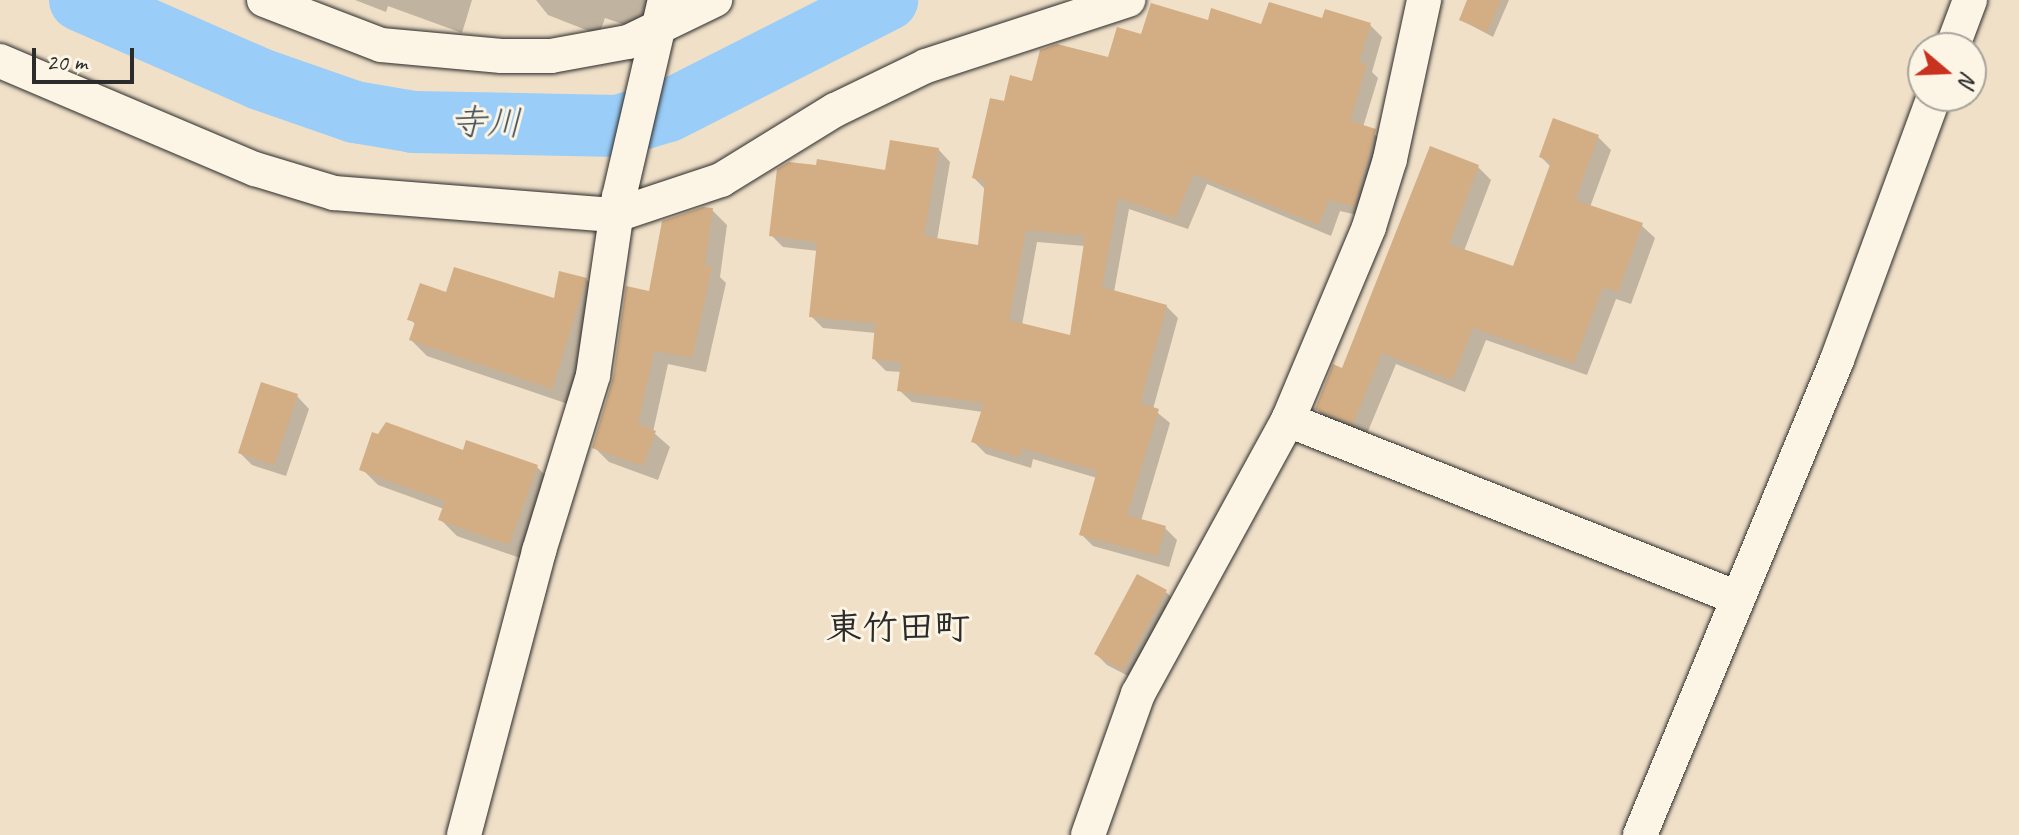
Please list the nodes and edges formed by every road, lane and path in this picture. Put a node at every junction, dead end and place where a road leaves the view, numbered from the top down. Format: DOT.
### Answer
graph roads {
  1 [pos="264,0"];
  2 [pos="665,0"];
  3 [pos="715,0"];
  4 [pos="1128,0"];
  5 [pos="1424,0"];
  6 [pos="1970,0"];
  7 [pos="1958,32"];
  8 [pos="653,41"];
  9 [pos="0,61"];
  10 [pos="1928,112"];
  11 [pos="617,206"];
  12 [pos="1288,420"];
  13 [pos="1735,597"];
  14 [pos="464,835"];
  15 [pos="1088,835"];
  16 [pos="1640,835"];
  1 -- 8 [label="street"];
  2 -- 8 [label="street"];
  3 -- 8 [label="street"];
  4 -- 11 [label="street"];
  5 -- 12 [label="street"];
  6 -- 7 [label="street"];
  8 -- 11 [label="street"];
  9 -- 11 [label="street"];
  10 -- 13 [label="street"];
  11 -- 14 [label="street"];
  12 -- 13 [label="street"];
  12 -- 15 [label="street"];
  13 -- 16 [label="street"];
}
